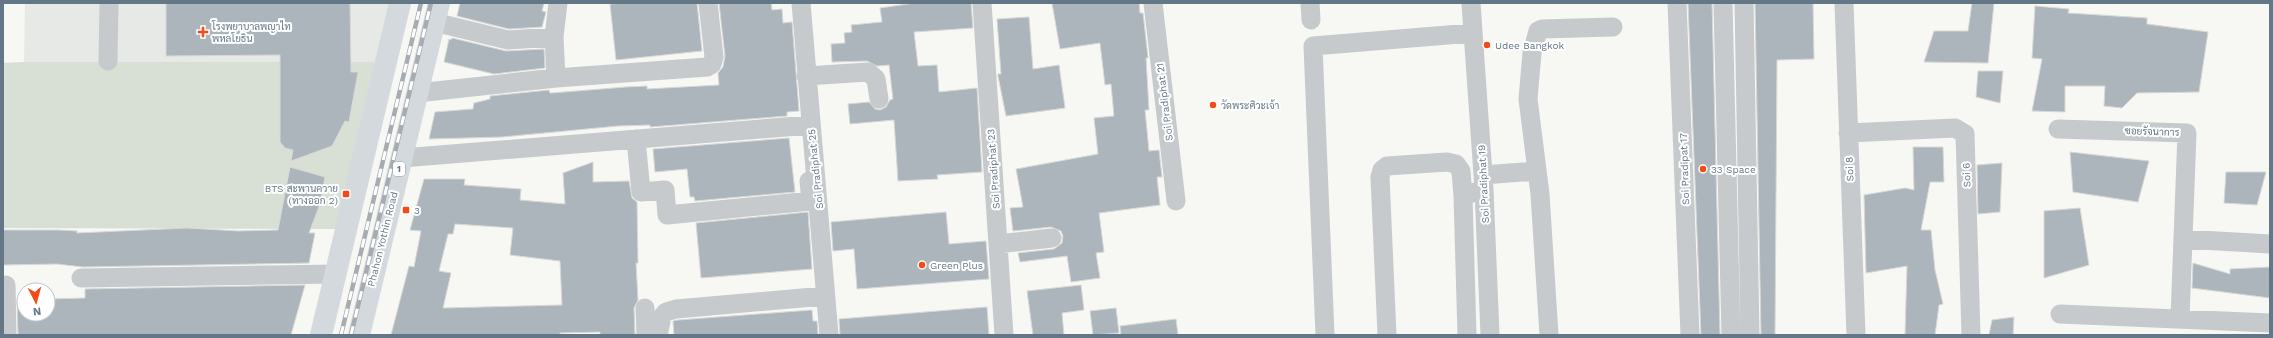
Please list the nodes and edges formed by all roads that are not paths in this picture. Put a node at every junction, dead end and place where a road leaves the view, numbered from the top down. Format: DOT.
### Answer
graph roads {
  1 [pos="109,3"];
  2 [pos="400,3"];
  3 [pos="558,3"];
  4 [pos="708,3"];
  5 [pos="801,3"];
  6 [pos="982,3"];
  7 [pos="1153,3"];
  8 [pos="1471,3"];
  9 [pos="1677,3"];
  10 [pos="1723,3"];
  11 [pos="1744,3"];
  12 [pos="1844,3"];
  13 [pos="437,13"];
  14 [pos="1613,27"];
  15 [pos="1472,33"];
  16 [pos="554,37"];
  17 [pos="108,61"];
  18 [pos="806,76"];
  19 [pos="556,78"];
  20 [pos="417,94"];
  21 [pos="879,99"];
  22 [pos="807,126"];
  23 [pos="2058,129"];
  24 [pos="1848,133"];
  25 [pos="636,139"];
  26 [pos="402,158"];
  27 [pos="1537,171"];
  28 [pos="1483,182"];
  29 [pos="1462,196"];
  30 [pos="1176,201"];
  31 [pos="1052,238"];
  32 [pos="2183,239"];
  33 [pos="998,244"];
  34 [pos="2270,244"];
  35 [pos="336,274"];
  36 [pos="81,278"];
  37 [pos="6,285"];
  38 [pos="825,296"];
  39 [pos="645,308"];
  40 [pos="2060,314"];
  41 [pos="2180,318"];
  42 [pos="2270,322"];
  43 [pos="7,335"];
  44 [pos="321,335"];
  45 [pos="359,335"];
  46 [pos="646,335"];
  47 [pos="658,335"];
  48 [pos="829,335"];
  49 [pos="1004,335"];
  50 [pos="1324,335"];
  51 [pos="1387,335"];
  52 [pos="1467,335"];
  53 [pos="1490,335"];
  54 [pos="1549,335"];
  55 [pos="1690,335"];
  56 [pos="1731,335"];
  57 [pos="1750,335"];
  58 [pos="1856,335"];
  59 [pos="1971,335"];
  1 -- 17 [label="street"];
  2 -- 35 [label="main road"];
  3 -- 16 [label="street"];
  4 -- 19 [label="street"];
  5 -- 18 [label="street, Soi Pradiphat 25"];
  6 -- 33 [label="street, Soi Pradiphat 23"];
  7 -- 30 [label="street, Soi Pradiphat 21"];
  8 -- 15 [label="street, Soi Pradiphat 19"];
  9 -- 55 [label="street, Soi Pradipat 17"];
  10 -- 56 [label="street"];
  11 -- 57 [label="street"];
  12 -- 24 [label="street, Soi 8"];
  13 -- 16 [label="street"];
  13 -- 20 [label="main road, Phahon Yothin Road / 1"];
  14 -- 27 [label="street"];
  15 -- 28 [label="street, Soi Pradiphat 19"];
  15 -- 50 [label="street"];
  16 -- 19 [label="street"];
  18 -- 21 [label="street"];
  18 -- 22 [label="street, Soi Pradiphat 25"];
  19 -- 20 [label="street"];
  20 -- 26 [label="main road, Phahon Yothin Road / 1"];
  22 -- 25 [label="street"];
  22 -- 25 [label="street"];
  22 -- 38 [label="street, Soi Pradiphat 25"];
  23 -- 32 [label="street, ซอยรัจนาการ"];
  24 -- 58 [label="street, Soi 8"];
  24 -- 59 [label="street, Soi 6"];
  25 -- 26 [label="street"];
  26 -- 45 [label="main road, Phahon Yothin Road / 1"];
  27 -- 28 [label="street"];
  27 -- 54 [label="street"];
  28 -- 29 [label="street"];
  28 -- 53 [label="street, Soi Pradiphat 19"];
  29 -- 51 [label="street"];
  29 -- 52 [label="street"];
  31 -- 33 [label="street"];
  32 -- 34 [label="street"];
  32 -- 41 [label="street, ซอยรัจนาการ"];
  33 -- 49 [label="street, Soi Pradiphat 23"];
  35 -- 36 [label="street"];
  35 -- 44 [label="main road"];
  37 -- 43 [label="street"];
  38 -- 47 [label="street"];
  38 -- 48 [label="street, Soi Pradiphat 25"];
  39 -- 46 [label="street"];
  40 -- 41 [label="street"];
  41 -- 42 [label="street"];
}
